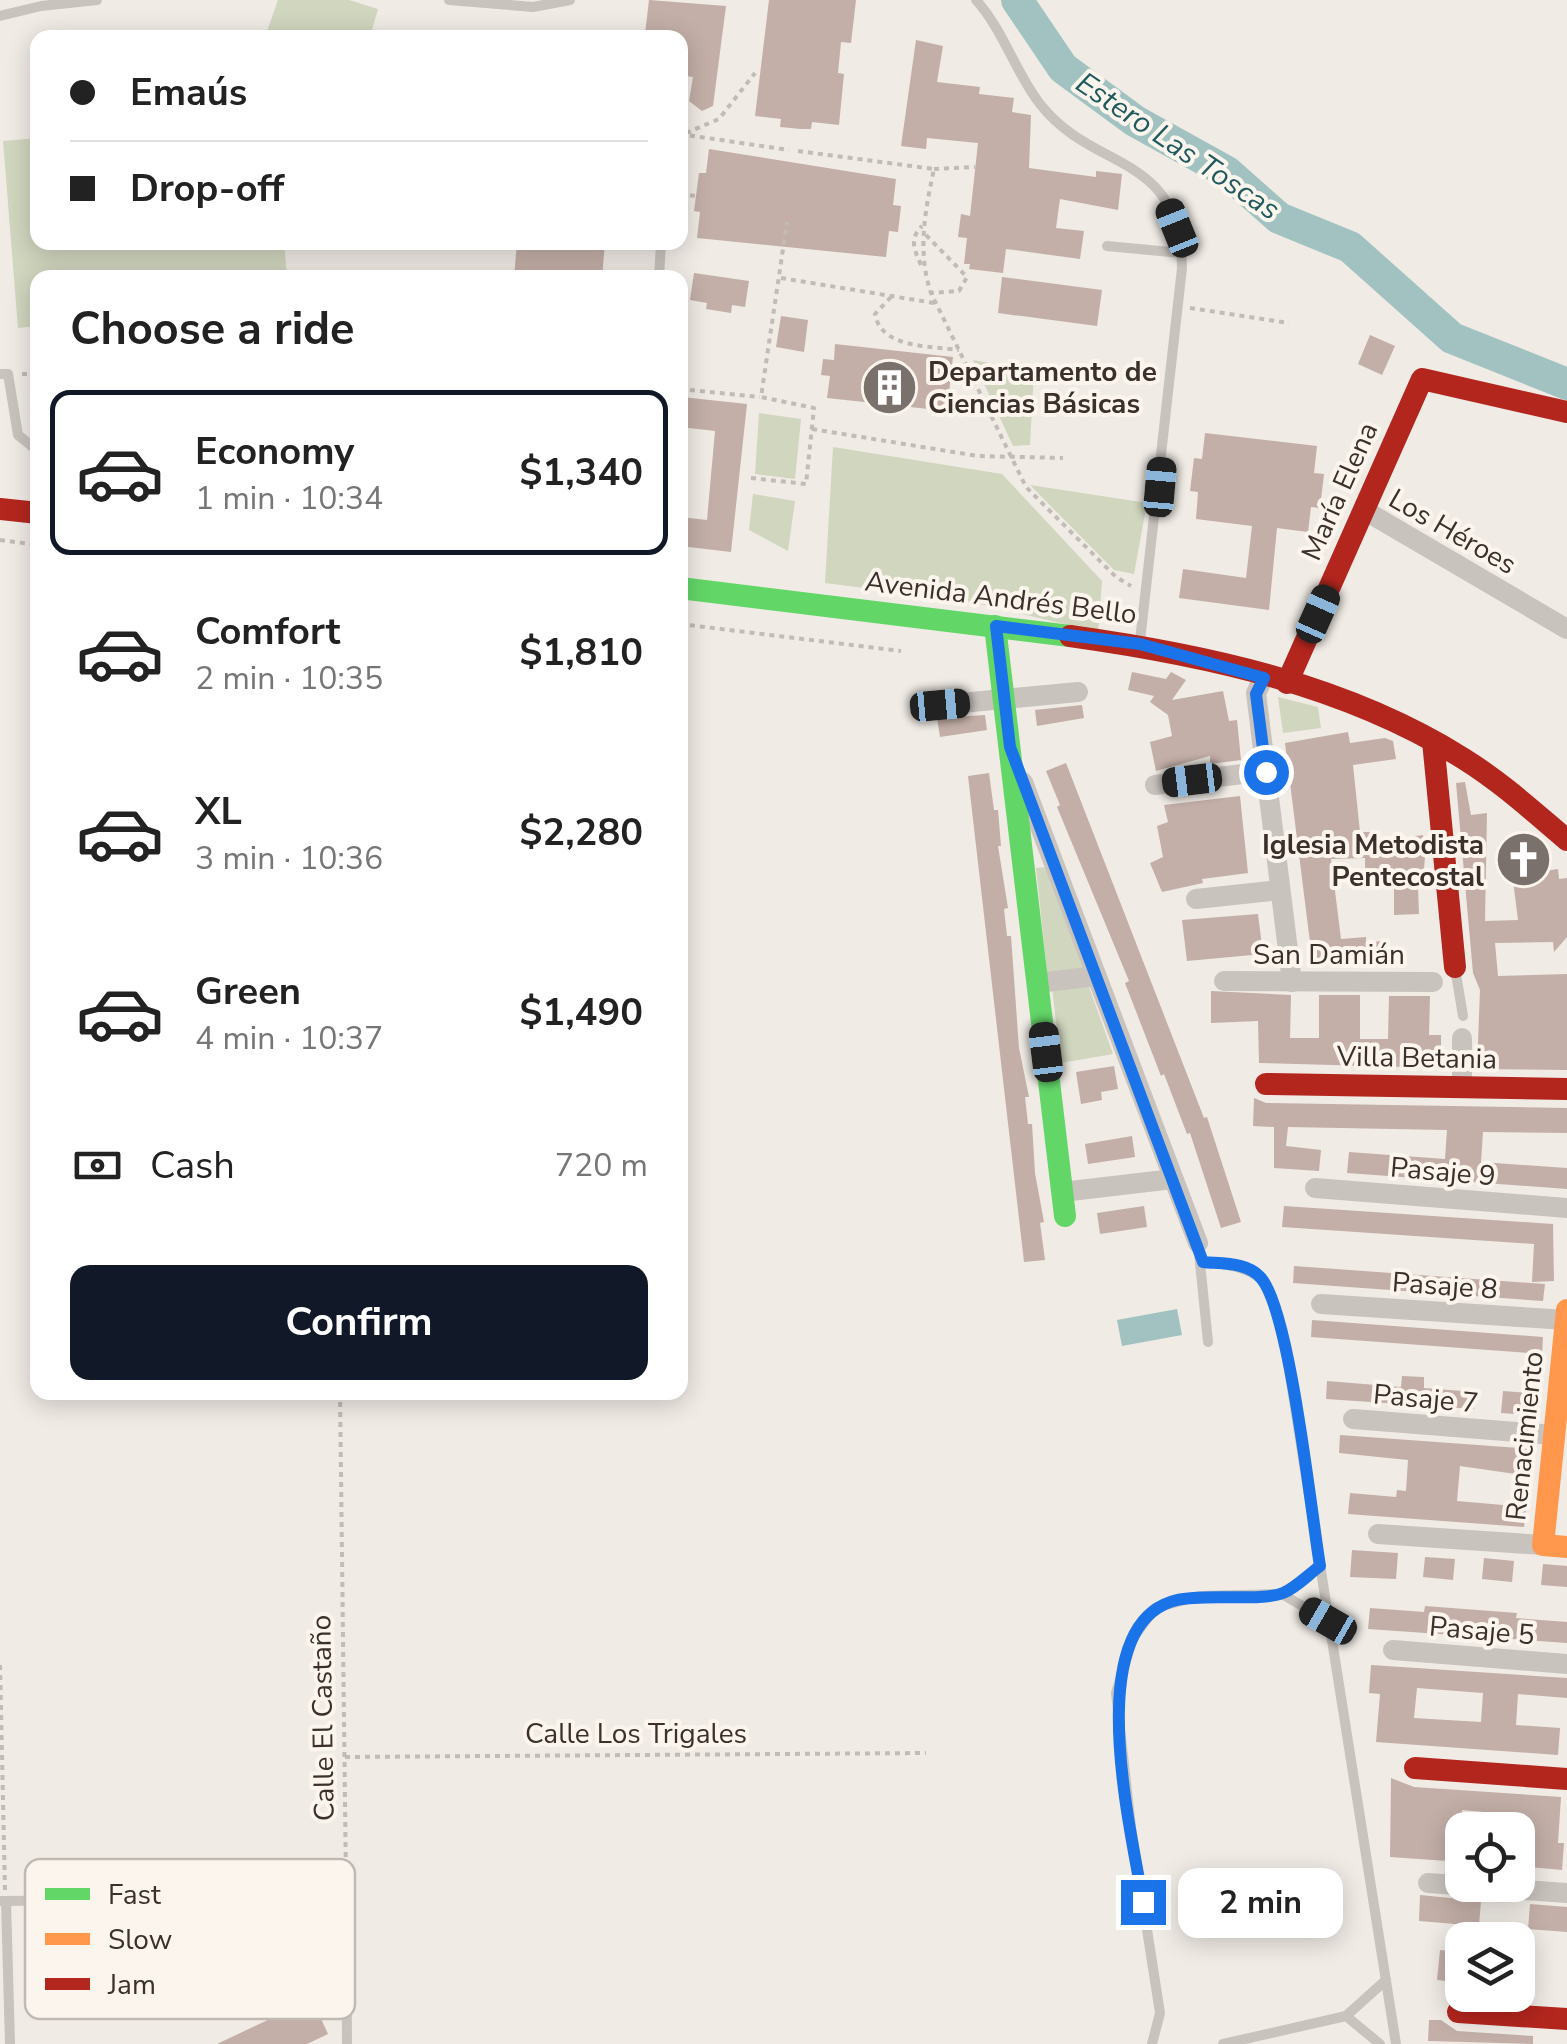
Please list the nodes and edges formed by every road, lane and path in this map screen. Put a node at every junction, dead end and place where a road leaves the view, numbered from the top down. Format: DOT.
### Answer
graph roads {
  1 [pos="97,0"];
  2 [pos="448,0"];
  3 [pos="570,0"];
  4 [pos="976,0"];
  5 [pos="0,16"];
  6 [pos="755,73"];
  7 [pos="688,132"];
  8 [pos="688,135"];
  9 [pos="789,150"];
  10 [pos="798,151"];
  11 [pos="976,167"];
  12 [pos="934,169"];
  13 [pos="688,195"];
  14 [pos="696,196"];
  15 [pos="787,222"];
  16 [pos="922,226"];
  17 [pos="926,235"];
  18 [pos="1107,246"];
  19 [pos="1182,253"];
  20 [pos="923,270"];
  21 [pos="780,278"];
  22 [pos="931,294"];
  23 [pos="891,298"];
  24 [pos="936,304"];
  25 [pos="1177,307"];
  26 [pos="1289,323"];
  27 [pos="960,350"];
  28 [pos="0,374"];
  29 [pos="688,390"];
  30 [pos="761,398"];
  31 [pos="1567,412"];
  32 [pos="812,429"];
  33 [pos="30,445"];
  34 [pos="1009,457"];
  35 [pos="1063,458"];
  36 [pos="752,478"];
  37 [pos="0,509"];
  38 [pos="1364,510"];
  39 [pos="30,512"];
  40 [pos="0,540"];
  41 [pos="30,544"];
  42 [pos="688,589"];
  43 [pos="1146,595"];
  44 [pos="688,625"];
  45 [pos="996,626"];
  46 [pos="1567,630"];
  47 [pos="1140,644"];
  48 [pos="901,652"];
  49 [pos="1264,678"];
  50 [pos="1288,683"];
  51 [pos="1078,692"];
  52 [pos="1005,699"];
  53 [pos="940,705"];
  54 [pos="1433,741"];
  55 [pos="1010,747"];
  56 [pos="1266,772"];
  57 [pos="1155,785"];
  58 [pos="1567,840"];
  59 [pos="1280,890"];
  60 [pos="1196,899"];
  61 [pos="1455,968"];
  62 [pos="1096,976"];
  63 [pos="1224,982"];
  64 [pos="1292,982"];
  65 [pos="1434,982"];
  66 [pos="1038,983"];
  67 [pos="1463,1016"];
  68 [pos="1462,1038"];
  69 [pos="1266,1084"];
  70 [pos="1462,1087"];
  71 [pos="1567,1089"];
  72 [pos="1173,1178"];
  73 [pos="1316,1188"];
  74 [pos="1062,1192"];
  75 [pos="1567,1208"];
  76 [pos="1066,1216"];
  77 [pos="1200,1252"];
  78 [pos="1320,1304"];
  79 [pos="1567,1310"];
  80 [pos="1566,1320"];
  81 [pos="1208,1342"];
  82 [pos="340,1400"];
  83 [pos="1353,1419"];
  84 [pos="1554,1436"];
  85 [pos="1378,1534"];
  86 [pos="1543,1545"];
  87 [pos="1567,1547"];
  88 [pos="1320,1566"];
  89 [pos="1282,1594"];
  90 [pos="1328,1621"];
  91 [pos="1393,1650"];
  92 [pos="1567,1664"];
  93 [pos="0,1665"];
  94 [pos="926,1754"];
  95 [pos="346,1757"];
  96 [pos="1415,1768"];
  97 [pos="1567,1779"];
  98 [pos="346,1859"];
  99 [pos="1428,1883"];
  100 [pos="1567,1892"];
  101 [pos="3,1901"];
  102 [pos="1386,1980"];
  103 [pos="1458,2012"];
  104 [pos="1346,2016"];
  105 [pos="1567,2018"];
  106 [pos="347,2019"];
  107 [pos="10,2044"];
  108 [pos="347,2044"];
  109 [pos="1152,2044"];
  110 [pos="1224,2044"];
  111 [pos="1380,2044"];
  112 [pos="1396,2044"];
  1 -- 5 [label="lane"];
  2 -- 3 [label="lane"];
  4 -- 19 [label="lane"];
  6 -- 7 [label="path"];
  8 -- 9 [label="path"];
  10 -- 12 [label="path"];
  11 -- 12 [label="path"];
  12 -- 16 [label="path"];
  13 -- 14 [label="path"];
  15 -- 21 [label="path"];
  16 -- 17 [label="path"];
  16 -- 20 [label="path"];
  17 -- 20 [label="path"];
  17 -- 22 [label="path"];
  18 -- 19 [label="lane"];
  19 -- 25 [label="lane"];
  20 -- 22 [label="path"];
  21 -- 23 [label="path"];
  21 -- 30 [label="path"];
  22 -- 24 [label="path"];
  23 -- 24 [label="path"];
  23 -- 27 [label="path"];
  24 -- 27 [label="path"];
  25 -- 26 [label="path"];
  25 -- 43 [label="lane"];
  27 -- 34 [label="path"];
  28 -- 33 [label="lane"];
  29 -- 30 [label="path"];
  30 -- 32 [label="path"];
  31 -- 38 [label="street, María Elena"];
  32 -- 34 [label="path"];
  32 -- 36 [label="path"];
  34 -- 35 [label="path"];
  34 -- 43 [label="path"];
  37 -- 39 [label="street"];
  38 -- 46 [label="street, Los Héroes"];
  38 -- 50 [label="street, María Elena"];
  40 -- 41 [label="path"];
  42 -- 45 [label="street, Avenida Andrés Bello"];
  43 -- 47 [label="lane"];
  44 -- 48 [label="path"];
  45 -- 47 [label="street, Avenida Andrés Bello"];
  45 -- 52 [label="street"];
  47 -- 49 [label="street, Avenida Andrés Bello"];
  49 -- 50 [label="street, Avenida Andrés Bello"];
  49 -- 56 [label="street"];
  50 -- 54 [label="street, Avenida Andrés Bello"];
  51 -- 52 [label="street"];
  52 -- 53 [label="street"];
  52 -- 55 [label="street"];
  54 -- 58 [label="street, Avenida Andrés Bello"];
  54 -- 61 [label="street"];
  55 -- 62 [label="street"];
  55 -- 66 [label="street"];
  56 -- 57 [label="street"];
  56 -- 59 [label="street"];
  59 -- 60 [label="street"];
  59 -- 64 [label="street"];
  61 -- 67 [label="lane"];
  62 -- 66 [label="street"];
  62 -- 72 [label="street"];
  63 -- 64 [label="street, San Damián"];
  64 -- 65 [label="street, San Damián"];
  66 -- 74 [label="street"];
  68 -- 70 [label="street"];
  69 -- 70 [label="street, Villa Betania"];
  70 -- 71 [label="street, Villa Betania"];
  72 -- 74 [label="street"];
  72 -- 77 [label="street"];
  73 -- 75 [label="street, Pasaje 9"];
  74 -- 76 [label="street"];
  77 -- 81 [label="lane"];
  77 -- 88 [label="lane"];
  78 -- 80 [label="street, Pasaje 8"];
  79 -- 80 [label="street, Renacimiento"];
  80 -- 84 [label="street, Renacimiento"];
  82 -- 95 [label="path, Calle El Castaño"];
  83 -- 84 [label="street, Pasaje 7"];
  84 -- 86 [label="street, Renacimiento"];
  85 -- 86 [label="street"];
  86 -- 87 [label="street, Renacimiento"];
  88 -- 89 [label="lane"];
  88 -- 90 [label="lane"];
  89 -- 90 [label="lane"];
  89 -- 109 [label="lane"];
  90 -- 102 [label="lane"];
  91 -- 92 [label="street, Pasaje 5"];
  93 -- 101 [label="path"];
  94 -- 95 [label="path, Calle Los Trigales"];
  95 -- 98 [label="path, Calle El Castaño"];
  96 -- 97 [label="street"];
  99 -- 100 [label="street"];
  101 -- 107 [label="lane"];
  102 -- 104 [label="lane"];
  102 -- 112 [label="lane"];
  103 -- 105 [label="street"];
  104 -- 110 [label="lane"];
  104 -- 111 [label="lane"];
  106 -- 108 [label="lane"];
}
